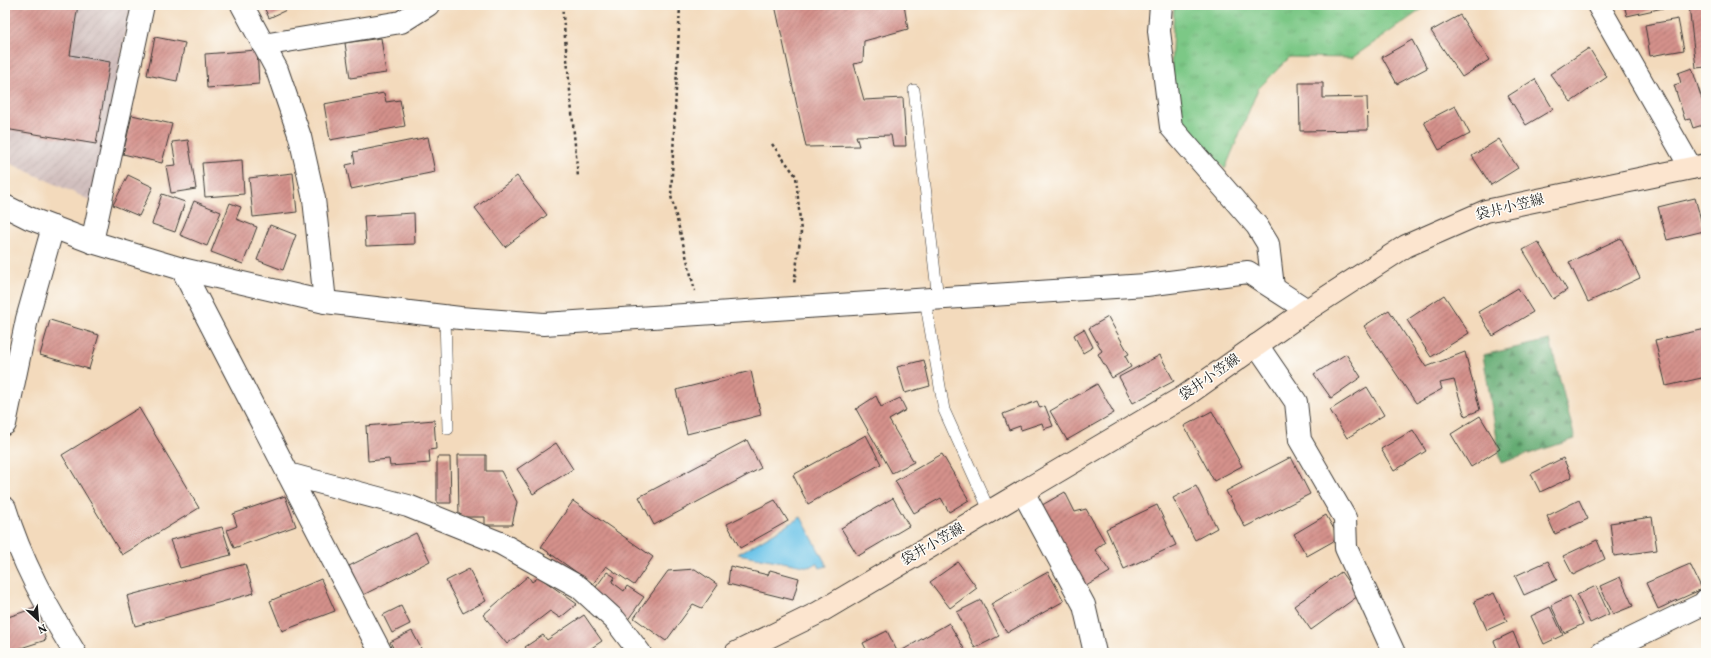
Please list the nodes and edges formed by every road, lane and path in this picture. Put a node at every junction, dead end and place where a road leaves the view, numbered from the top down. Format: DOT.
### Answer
graph roads {
  1 [pos="143,5"];
  2 [pos="242,5"];
  3 [pos="428,5"];
  4 [pos="562,5"];
  5 [pos="680,5"];
  6 [pos="1161,5"];
  7 [pos="1598,5"];
  8 [pos="263,44"];
  9 [pos="914,90"];
  10 [pos="772,144"];
  11 [pos="1699,167"];
  12 [pos="578,177"];
  13 [pos="5,206"];
  14 [pos="53,227"];
  15 [pos="92,242"];
  16 [pos="182,269"];
  17 [pos="1273,287"];
  18 [pos="931,299"];
  19 [pos="325,302"];
  20 [pos="791,309"];
  21 [pos="1307,310"];
  22 [pos="701,315"];
  23 [pos="445,316"];
  24 [pos="1257,345"];
  25 [pos="5,424"];
  26 [pos="448,429"];
  27 [pos="288,474"];
  28 [pos="1023,492"];
  29 [pos="5,508"];
  30 [pos="990,512"];
  31 [pos="1706,600"];
  32 [pos="75,653"];
  33 [pos="381,653"];
  34 [pos="640,653"];
  35 [pos="736,653"];
  36 [pos="1095,653"];
  37 [pos="1394,653"];
  38 [pos="1602,653"];
  1 -- 15 [label="street"];
  2 -- 8 [label="street"];
  3 -- 8 [label="street"];
  4 -- 12 [label="path"];
  5 -- 22 [label="path"];
  6 -- 17 [label="street"];
  7 -- 11 [label="street"];
  8 -- 19 [label="street"];
  9 -- 18 [label="lane"];
  10 -- 20 [label="path"];
  11 -- 21 [label="main road, 袋井小笠線"];
  13 -- 14 [label="street"];
  14 -- 15 [label="street"];
  14 -- 25 [label="street"];
  15 -- 16 [label="street"];
  16 -- 19 [label="street"];
  16 -- 27 [label="street"];
  17 -- 18 [label="street"];
  17 -- 21 [label="street"];
  18 -- 20 [label="street"];
  18 -- 30 [label="lane"];
  19 -- 23 [label="street"];
  20 -- 22 [label="street"];
  21 -- 24 [label="main road, 袋井小笠線"];
  22 -- 23 [label="street"];
  23 -- 26 [label="lane"];
  24 -- 28 [label="main road, 袋井小笠線"];
  24 -- 37 [label="street"];
  27 -- 33 [label="street"];
  27 -- 34 [label="street"];
  28 -- 30 [label="main road, 袋井小笠線"];
  28 -- 36 [label="street"];
  29 -- 32 [label="street"];
  30 -- 35 [label="main road, 袋井小笠線"];
  31 -- 38 [label="street"];
}
